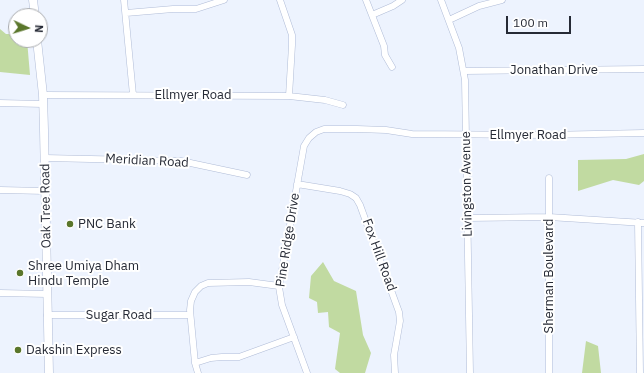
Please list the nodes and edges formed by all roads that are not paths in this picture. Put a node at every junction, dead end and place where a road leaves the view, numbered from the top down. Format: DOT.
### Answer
graph roads {
  1 [pos="124,0"];
  2 [pos="224,0"];
  3 [pos="280,0"];
  4 [pos="366,0"];
  5 [pos="402,0"];
  6 [pos="441,0"];
  7 [pos="502,0"];
  8 [pos="126,13"];
  9 [pos="372,15"];
  10 [pos="449,20"];
  11 [pos="38,48"];
  12 [pos="392,67"];
  13 [pos="644,69"];
  14 [pos="464,71"];
  15 [pos="133,95"];
  16 [pos="289,96"];
  17 [pos="43,100"];
  18 [pos="0,103"];
  19 [pos="343,104"];
  20 [pos="316,132"];
  21 [pos="644,134"];
  22 [pos="466,135"];
  23 [pos="45,158"];
  24 [pos="247,175"];
  25 [pos="548,178"];
  26 [pos="297,184"];
  27 [pos="0,190"];
  28 [pos="45,191"];
  29 [pos="549,217"];
  30 [pos="467,218"];
  31 [pos="641,223"];
  32 [pos="279,286"];
  33 [pos="0,294"];
  34 [pos="47,294"];
  35 [pos="47,315"];
  36 [pos="190,315"];
  37 [pos="641,327"];
  38 [pos="294,337"];
  39 [pos="195,363"];
  40 [pos="49,373"];
  41 [pos="198,373"];
  42 [pos="307,373"];
  43 [pos="395,373"];
  44 [pos="470,373"];
  45 [pos="550,373"];
  46 [pos="640,373"];
  1 -- 8 [label="street"];
  2 -- 8 [label="street"];
  3 -- 16 [label="street"];
  4 -- 9 [label="street"];
  5 -- 9 [label="street"];
  6 -- 10 [label="street, Livingston Avenue"];
  7 -- 10 [label="street"];
  8 -- 15 [label="street"];
  9 -- 12 [label="street"];
  10 -- 14 [label="street, Livingston Avenue"];
  11 -- 17 [label="main road, Oak Tree Road"];
  13 -- 14 [label="street, Jonathan Drive"];
  14 -- 22 [label="street, Livingston Avenue"];
  15 -- 16 [label="street, Ellmyer Road"];
  15 -- 17 [label="street, Ellmyer Road"];
  16 -- 19 [label="street, Ellmyer Road"];
  17 -- 18 [label="street, Ellmyer Road"];
  17 -- 23 [label="main road, Oak Tree Road"];
  20 -- 22 [label="street, Ellmyer Road"];
  20 -- 26 [label="street, Pine Ridge Drive"];
  21 -- 22 [label="street, Ellmyer Road"];
  22 -- 30 [label="street, Livingston Avenue"];
  23 -- 24 [label="street, Meridian Road"];
  23 -- 28 [label="main road, Oak Tree Road"];
  25 -- 29 [label="street, Sherman Boulevard"];
  26 -- 32 [label="street, Pine Ridge Drive"];
  26 -- 43 [label="street, Fox Hill Road"];
  27 -- 28 [label="street"];
  28 -- 34 [label="main road, Oak Tree Road"];
  29 -- 30 [label="street"];
  29 -- 31 [label="street"];
  29 -- 45 [label="street, Sherman Boulevard"];
  30 -- 44 [label="street, Livingston Avenue"];
  31 -- 37 [label="street"];
  32 -- 36 [label="street"];
  32 -- 38 [label="street, Pine Ridge Drive"];
  33 -- 34 [label="street"];
  34 -- 35 [label="main road, Oak Tree Road"];
  35 -- 36 [label="street, Sugar Road"];
  35 -- 40 [label="main road, Oak Tree Road"];
  36 -- 39 [label="street"];
  37 -- 46 [label="street"];
  38 -- 39 [label="street"];
  38 -- 42 [label="street, Pine Ridge Drive"];
  39 -- 41 [label="street"];
}
